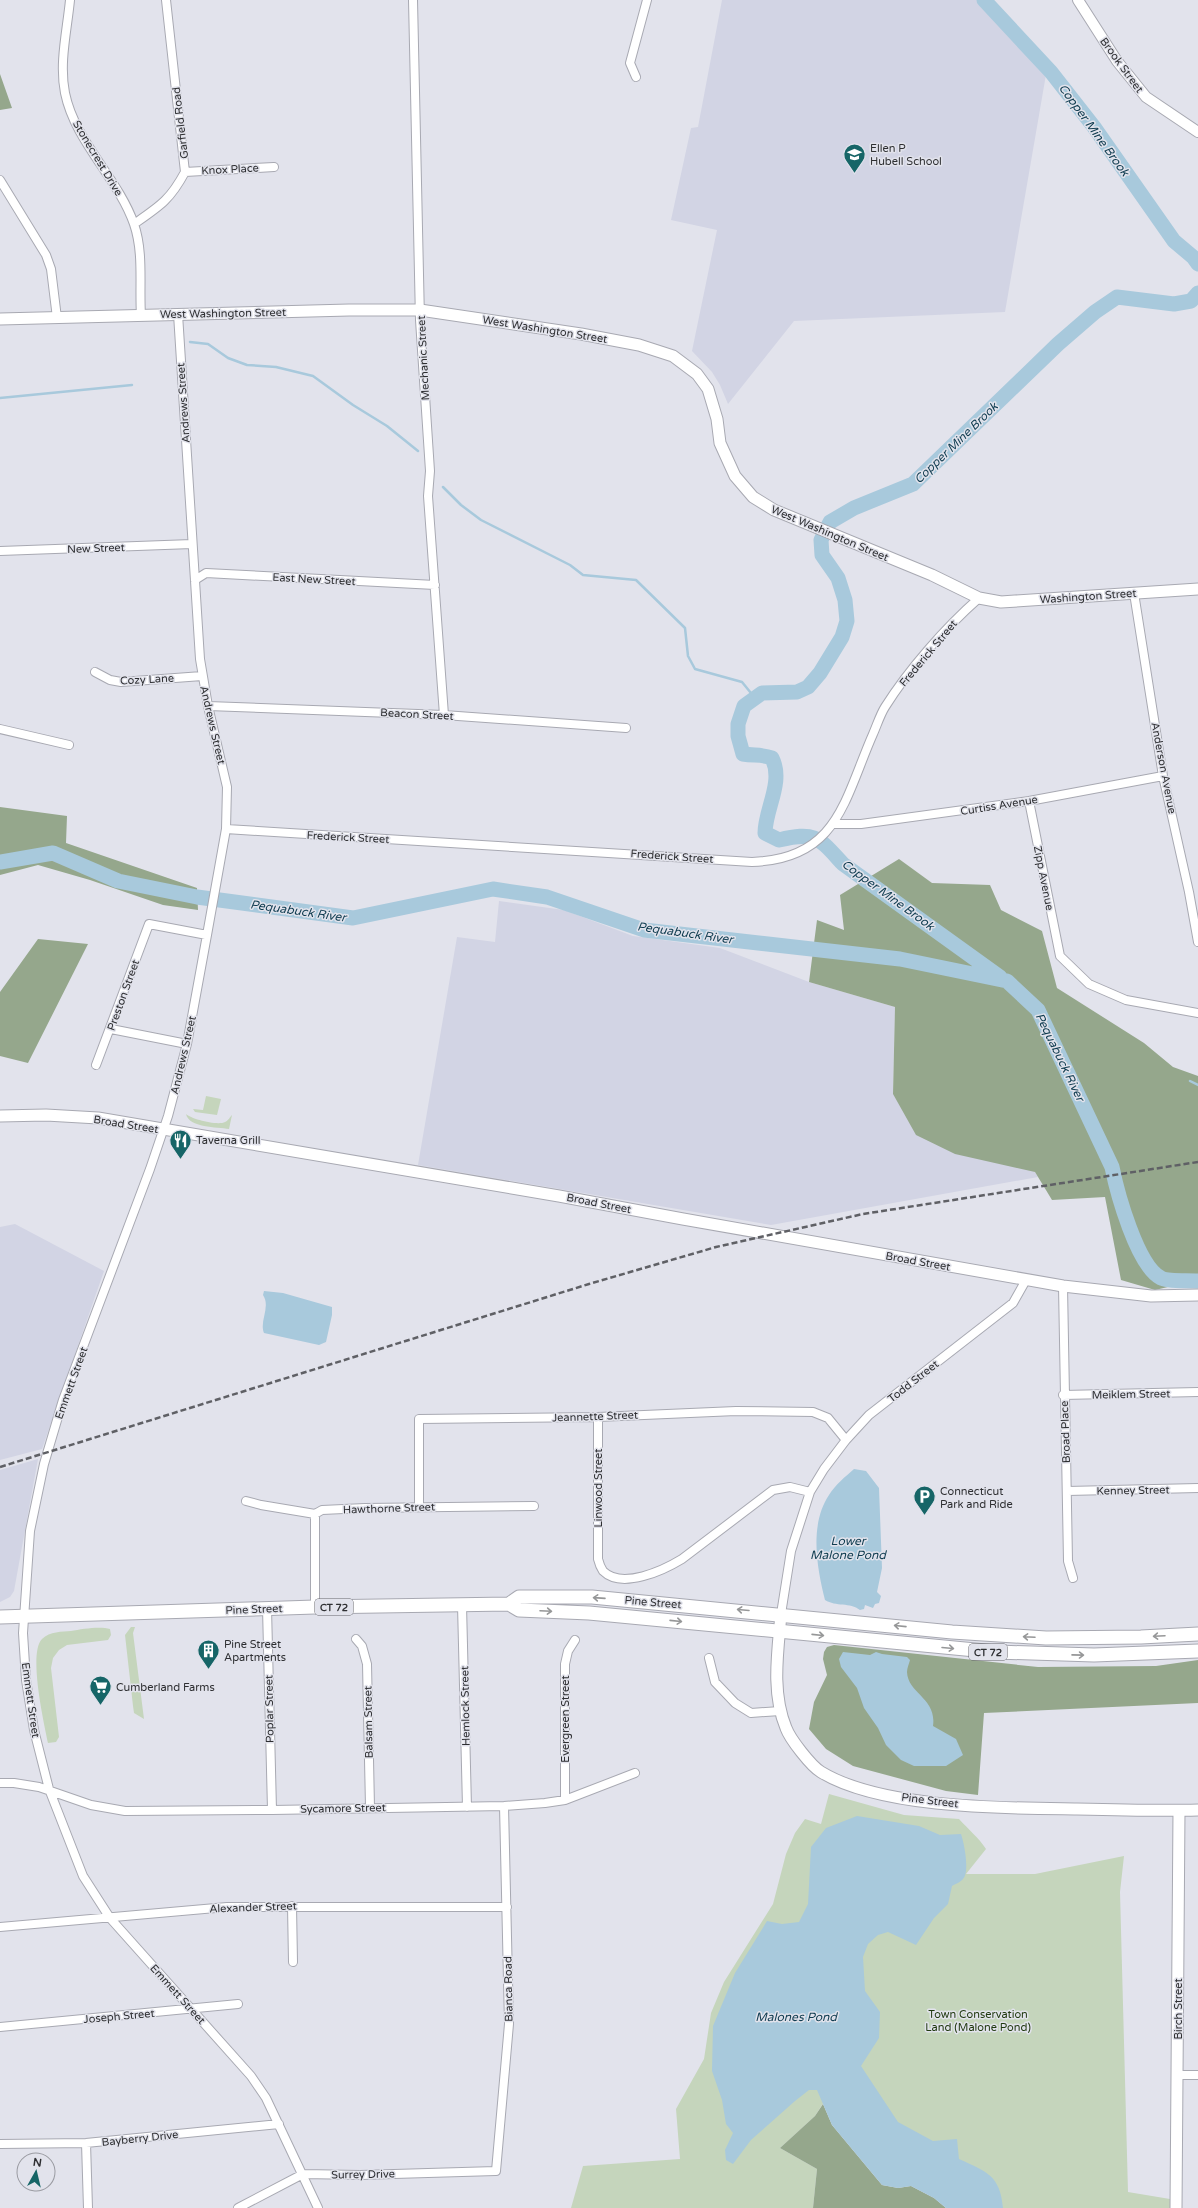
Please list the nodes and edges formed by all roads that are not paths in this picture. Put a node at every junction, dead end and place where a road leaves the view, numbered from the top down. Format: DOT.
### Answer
graph roads {
  1 [pos="70,0"];
  2 [pos="166,0"];
  3 [pos="413,0"];
  4 [pos="647,0"];
  5 [pos="1078,0"];
  6 [pos="636,77"];
  7 [pos="1198,132"];
  8 [pos="274,167"];
  9 [pos="185,172"];
  10 [pos="0,180"];
  11 [pos="134,224"];
  12 [pos="420,310"];
  13 [pos="178,314"];
  14 [pos="141,315"];
  15 [pos="57,318"];
  16 [pos="0,319"];
  17 [pos="192,544"];
  18 [pos="0,551"];
  19 [pos="195,580"];
  20 [pos="435,585"];
  21 [pos="1198,589"];
  22 [pos="1134,593"];
  23 [pos="979,598"];
  24 [pos="95,672"];
  25 [pos="202,676"];
  26 [pos="208,706"];
  27 [pos="444,715"];
  28 [pos="626,728"];
  29 [pos="0,729"];
  30 [pos="69,745"];
  31 [pos="1163,776"];
  32 [pos="1029,801"];
  33 [pos="834,824"];
  34 [pos="226,829"];
  35 [pos="1198,890"];
  36 [pos="1189,892"];
  37 [pos="208,935"];
  38 [pos="1198,942"];
  39 [pos="1198,1013"];
  40 [pos="111,1029"];
  41 [pos="187,1044"];
  42 [pos="96,1064"];
  43 [pos="0,1116"];
  44 [pos="163,1129"];
  45 [pos="1026,1280"];
  46 [pos="1063,1286"];
  47 [pos="1198,1295"];
  48 [pos="1198,1392"];
  49 [pos="1064,1395"];
  50 [pos="598,1417"];
  51 [pos="846,1440"];
  52 [pos="1198,1488"];
  53 [pos="1068,1491"];
  54 [pos="810,1492"];
  55 [pos="246,1501"];
  56 [pos="419,1506"];
  57 [pos="534,1506"];
  58 [pos="315,1514"];
  59 [pos="1073,1578"];
  60 [pos="462,1604"];
  61 [pos="509,1604"];
  62 [pos="315,1607"];
  63 [pos="267,1608"];
  64 [pos="781,1614"];
  65 [pos="23,1615"];
  66 [pos="0,1617"];
  67 [pos="780,1631"];
  68 [pos="1198,1634"];
  69 [pos="356,1639"];
  70 [pos="575,1640"];
  71 [pos="1198,1651"];
  72 [pos="709,1658"];
  73 [pos="780,1711"];
  74 [pos="634,1773"];
  75 [pos="0,1784"];
  76 [pos="49,1789"];
  77 [pos="565,1800"];
  78 [pos="504,1806"];
  79 [pos="370,1807"];
  80 [pos="467,1807"];
  81 [pos="272,1810"];
  82 [pos="1198,1810"];
  83 [pos="1179,1811"];
  84 [pos="292,1906"];
  85 [pos="507,1907"];
  86 [pos="110,1918"];
  87 [pos="0,1927"];
  88 [pos="293,1962"];
  89 [pos="238,2004"];
  90 [pos="193,2010"];
  91 [pos="0,2027"];
  92 [pos="1178,2075"];
  93 [pos="1198,2075"];
  94 [pos="279,2124"];
  95 [pos="86,2143"];
  96 [pos="0,2144"];
  97 [pos="496,2171"];
  98 [pos="303,2174"];
  99 [pos="88,2208"];
  100 [pos="238,2208"];
  101 [pos="318,2208"];
  102 [pos="1176,2208"];
  1 -- 11 [label="street, Stonecrest Drive"];
  2 -- 9 [label="street, Garfield Road"];
  3 -- 12 [label="street, Mechanic Street"];
  4 -- 6 [label="street"];
  5 -- 7 [label="street, Brook Street"];
  8 -- 9 [label="street, Knox Place"];
  9 -- 11 [label="street, Garfield Road"];
  10 -- 15 [label="street"];
  11 -- 14 [label="street, Stonecrest Drive"];
  12 -- 13 [label="main road, West Washington Street"];
  12 -- 20 [label="street, Mechanic Street"];
  12 -- 23 [label="main road, West Washington Street"];
  13 -- 14 [label="main road, West Washington Street"];
  13 -- 17 [label="street, Andrews Street"];
  14 -- 15 [label="main road, West Washington Street"];
  15 -- 16 [label="main road, West Washington Street"];
  17 -- 18 [label="street, New Street"];
  17 -- 19 [label="street, Andrews Street"];
  19 -- 20 [label="street, East New Street"];
  19 -- 25 [label="street, Andrews Street"];
  20 -- 27 [label="street, Mechanic Street"];
  21 -- 22 [label="main road, Washington Street"];
  22 -- 23 [label="main road, Washington Street"];
  22 -- 31 [label="street, Anderson Avenue"];
  23 -- 33 [label="street, Frederick Street"];
  24 -- 25 [label="street, Cozy Lane"];
  25 -- 26 [label="street, Andrews Street"];
  26 -- 27 [label="street, Beacon Street"];
  26 -- 34 [label="street, Andrews Street"];
  27 -- 28 [label="street, Beacon Street"];
  29 -- 30 [label="street"];
  31 -- 32 [label="street, Curtiss Avenue"];
  31 -- 36 [label="street, Anderson Avenue"];
  32 -- 33 [label="street, Curtiss Avenue"];
  32 -- 39 [label="street, Zipp Avenue"];
  33 -- 34 [label="street, Frederick Street"];
  34 -- 37 [label="street, Andrews Street"];
  35 -- 36 [label="street"];
  36 -- 38 [label="street, Anderson Avenue"];
  37 -- 40 [label="street, Preston Street"];
  37 -- 41 [label="street, Andrews Street"];
  40 -- 41 [label="street"];
  40 -- 42 [label="street, Preston Street"];
  41 -- 44 [label="street, Andrews Street"];
  43 -- 44 [label="main road, Broad Street"];
  44 -- 45 [label="main road, Broad Street"];
  44 -- 65 [label="street, Emmett Street"];
  45 -- 46 [label="main road, Broad Street"];
  45 -- 51 [label="street, Todd Street"];
  46 -- 47 [label="main road, Broad Street"];
  46 -- 49 [label="street, Broad Place"];
  48 -- 49 [label="street, Meiklem Street"];
  49 -- 53 [label="street, Broad Place"];
  50 -- 51 [label="street, Jeannette Street"];
  50 -- 54 [label="street, Linwood Street"];
  50 -- 56 [label="street, Jeannette Street"];
  51 -- 54 [label="street, Todd Street"];
  52 -- 53 [label="street, Kenney Street"];
  53 -- 59 [label="street, Broad Place"];
  54 -- 64 [label="street, Todd Street"];
  55 -- 58 [label="street, Hawthorne Street"];
  56 -- 57 [label="street, Hawthorne Street"];
  56 -- 58 [label="street, Hawthorne Street"];
  58 -- 62 [label="street"];
  60 -- 61 [label="highway, Pine Street / CT 72"];
  60 -- 62 [label="highway, Pine Street / CT 72"];
  60 -- 80 [label="street, Hemlock Street"];
  64 -- 61 [label="highway, Pine Street / CT 72, one-way"];
  61 -- 67 [label="highway, Pine Street / CT 72, one-way"];
  62 -- 63 [label="highway, Pine Street / CT 72"];
  63 -- 65 [label="highway, Pine Street / CT 72"];
  63 -- 81 [label="street, Poplar Street"];
  64 -- 67 [label="main road, Pine Street"];
  68 -- 64 [label="highway, CT 72, one-way"];
  65 -- 66 [label="highway, Pine Street / CT 72"];
  65 -- 76 [label="street, Emmett Street"];
  67 -- 71 [label="highway, CT 72, one-way"];
  67 -- 73 [label="main road, Pine Street"];
  69 -- 79 [label="street, Balsam Street"];
  70 -- 77 [label="street, Evergreen Street"];
  72 -- 73 [label="street"];
  73 -- 83 [label="main road, Pine Street"];
  74 -- 77 [label="street, Sycamore Street"];
  75 -- 76 [label="street, Sycamore Street"];
  76 -- 81 [label="street, Sycamore Street"];
  76 -- 86 [label="street, Emmett Street"];
  77 -- 78 [label="street, Sycamore Street"];
  78 -- 80 [label="street, Sycamore Street"];
  78 -- 85 [label="street, Bianca Road"];
  79 -- 80 [label="street, Sycamore Street"];
  79 -- 81 [label="street, Sycamore Street"];
  82 -- 83 [label="main road, Pine Street"];
  83 -- 92 [label="main road, Birch Street"];
  84 -- 85 [label="street, Alexander Street"];
  84 -- 86 [label="street, Alexander Street"];
  84 -- 88 [label="street"];
  85 -- 97 [label="street, Bianca Road"];
  86 -- 87 [label="street, Alexander Street"];
  86 -- 90 [label="street, Emmett Street"];
  89 -- 90 [label="street, Joseph Street"];
  90 -- 91 [label="street, Joseph Street"];
  90 -- 94 [label="street, Emmett Street"];
  92 -- 93 [label="street"];
  92 -- 102 [label="main road, Birch Street"];
  94 -- 95 [label="street, Bayberry Drive"];
  94 -- 98 [label="street, Emmett Street"];
  95 -- 96 [label="street, Bayberry Drive"];
  95 -- 99 [label="street"];
  97 -- 98 [label="street, Surrey Drive"];
  98 -- 100 [label="street, Surrey Drive"];
  98 -- 101 [label="street, Emmett Street"];
}
